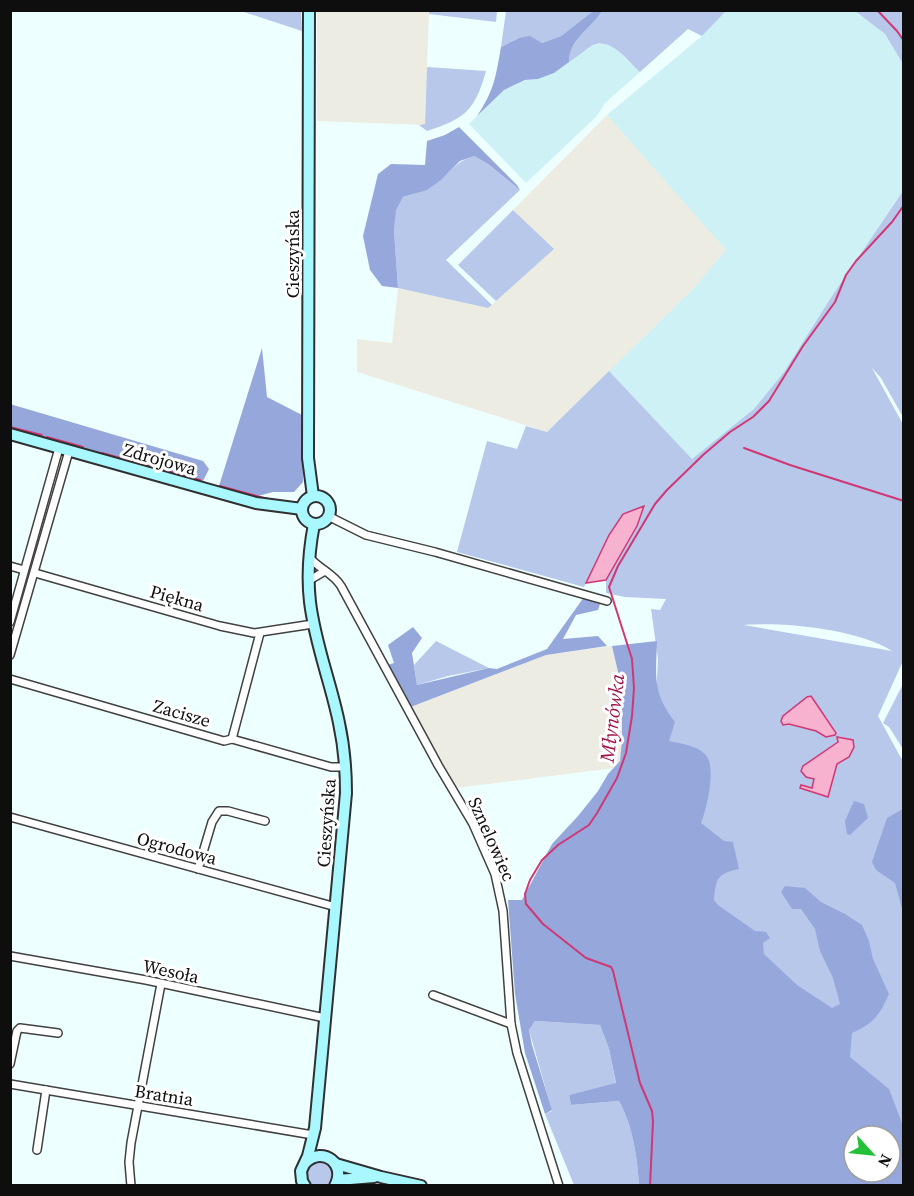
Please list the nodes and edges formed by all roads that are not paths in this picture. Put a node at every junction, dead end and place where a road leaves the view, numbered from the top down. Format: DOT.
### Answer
graph roads {
  1 [pos="309,10"];
  2 [pos="10,434"];
  3 [pos="64,449"];
  4 [pos="313,496"];
  5 [pos="302,509"];
  6 [pos="328,516"];
  7 [pos="314,524"];
  8 [pos="309,557"];
  9 [pos="10,566"];
  10 [pos="25,570"];
  11 [pos="324,571"];
  12 [pos="34,573"];
  13 [pos="308,581"];
  14 [pos="607,602"];
  15 [pos="10,622"];
  16 [pos="313,624"];
  17 [pos="260,633"];
  18 [pos="10,655"];
  19 [pos="10,679"];
  20 [pos="232,739"];
  21 [pos="345,767"];
  22 [pos="10,817"];
  23 [pos="265,821"];
  24 [pos="198,869"];
  25 [pos="336,907"];
  26 [pos="10,956"];
  27 [pos="161,984"];
  28 [pos="433,995"];
  29 [pos="325,1018"];
  30 [pos="511,1024"];
  31 [pos="58,1033"];
  32 [pos="10,1064"];
  33 [pos="10,1084"];
  34 [pos="46,1090"];
  35 [pos="138,1106"];
  36 [pos="314,1131"];
  37 [pos="37,1150"];
  38 [pos="326,1156"];
  39 [pos="306,1162"];
  40 [pos="336,1164"];
  41 [pos="381,1177"];
  42 [pos="301,1182"];
  43 [pos="337,1183"];
  44 [pos="131,1185"];
  45 [pos="421,1185"];
  46 [pos="559,1185"];
  1 -- 4 [label="main road, Cieszyńska"];
  2 -- 3 [label="main road, Zdrojowa"];
  3 -- 5 [label="main road, Zdrojowa"];
  3 -- 10 [label="street"];
  3 -- 12 [label="street"];
  4 -- 5 [label="main road"];
  4 -- 6 [label="main road"];
  5 -- 7 [label="main road"];
  6 -- 7 [label="main road"];
  6 -- 14 [label="street"];
  7 -- 8 [label="main road, Cieszyńska"];
  8 -- 11 [label="street, Sznelowiec"];
  8 -- 13 [label="main road, Cieszyńska"];
  9 -- 10 [label="street"];
  10 -- 12 [label="street, Piękna"];
  10 -- 15 [label="street"];
  11 -- 13 [label="street"];
  11 -- 30 [label="street, Sznelowiec"];
  12 -- 17 [label="street, Piękna"];
  12 -- 18 [label="street"];
  13 -- 16 [label="main road, Cieszyńska"];
  16 -- 17 [label="street, Piękna"];
  16 -- 21 [label="main road, Cieszyńska"];
  17 -- 20 [label="street"];
  19 -- 20 [label="street, Zacisze"];
  20 -- 21 [label="street, Zacisze"];
  21 -- 25 [label="main road, Cieszyńska"];
  22 -- 24 [label="street, Ogrodowa"];
  23 -- 24 [label="street"];
  24 -- 25 [label="street, Ogrodowa"];
  25 -- 29 [label="main road, Cieszyńska"];
  26 -- 27 [label="street, Wesoła"];
  27 -- 29 [label="street, Wesoła"];
  27 -- 35 [label="street"];
  28 -- 30 [label="street"];
  29 -- 36 [label="main road, Cieszyńska"];
  30 -- 46 [label="street, Sznelowiec"];
  31 -- 32 [label="street"];
  33 -- 34 [label="street, Bratnia"];
  34 -- 35 [label="street, Bratnia"];
  34 -- 37 [label="street"];
  35 -- 36 [label="street, Bratnia"];
  35 -- 44 [label="street"];
  36 -- 38 [label="main road, Cieszyńska"];
  36 -- 39 [label="main road, Cieszyńska"];
  38 -- 39 [label="main road"];
  38 -- 40 [label="main road"];
  39 -- 42 [label="main road, Cieszyńska"];
  40 -- 41 [label="main road"];
  40 -- 43 [label="main road"];
  41 -- 43 [label="main road"];
  41 -- 45 [label="main road"];
}
